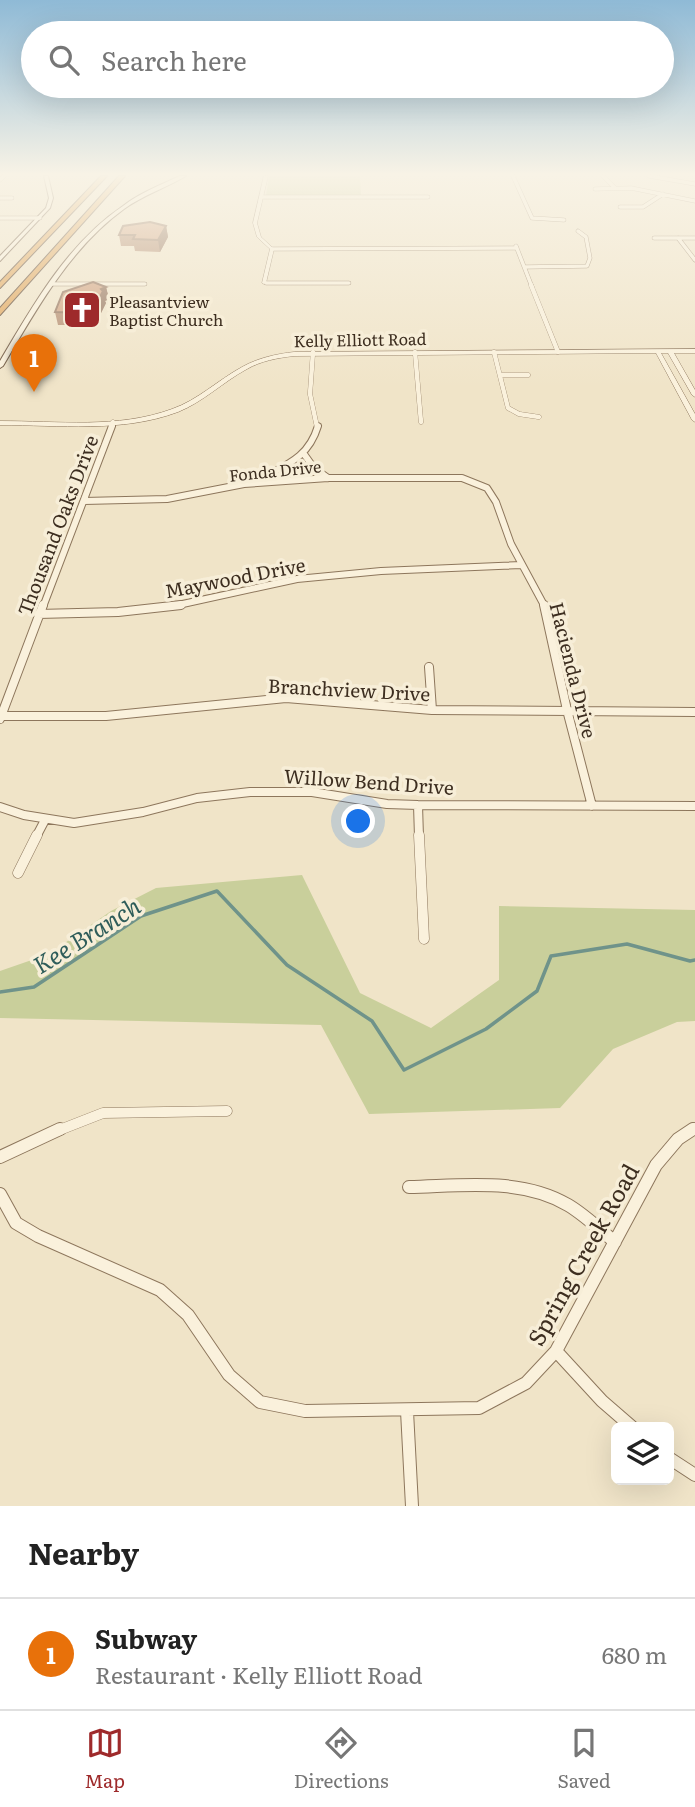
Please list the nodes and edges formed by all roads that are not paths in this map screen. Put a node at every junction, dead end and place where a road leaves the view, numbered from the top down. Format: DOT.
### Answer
graph roads {
  1 [pos="12,246"];
  2 [pos="38,246"];
  3 [pos="59,246"];
  4 [pos="84,246"];
  5 [pos="270,246"];
  6 [pos="493,246"];
  7 [pos="516,246"];
  8 [pos="588,246"];
  9 [pos="272,249"];
  10 [pos="0,259"];
  11 [pos="525,267"];
  12 [pos="265,283"];
  13 [pos="349,283"];
  14 [pos="51,284"];
  15 [pos="145,284"];
  16 [pos="0,286"];
  17 [pos="0,313"];
  18 [pos="670,351"];
  19 [pos="695,351"];
  20 [pos="313,352"];
  21 [pos="415,352"];
  22 [pos="494,352"];
  23 [pos="558,352"];
  24 [pos="637,352"];
  25 [pos="658,352"];
  26 [pos="662,359"];
  27 [pos="677,362"];
  28 [pos="0,366"];
  29 [pos="500,375"];
  30 [pos="528,375"];
  31 [pos="695,395"];
  32 [pos="539,417"];
  33 [pos="695,420"];
  34 [pos="113,422"];
  35 [pos="421,422"];
  36 [pos="0,423"];
  37 [pos="304,454"];
  38 [pos="328,478"];
  39 [pos="470,481"];
  40 [pos="252,484"];
  41 [pos="84,501"];
  42 [pos="522,565"];
  43 [pos="38,614"];
  44 [pos="429,667"];
  45 [pos="432,710"];
  46 [pos="567,710"];
  47 [pos="695,712"];
  48 [pos="1,717"];
  49 [pos="418,805"];
  50 [pos="592,806"];
  51 [pos="695,806"];
  52 [pos="0,807"];
  53 [pos="45,820"];
  54 [pos="18,873"];
  55 [pos="424,939"];
  56 [pos="226,1111"];
  57 [pos="695,1128"];
  58 [pos="0,1157"];
  59 [pos="409,1187"];
  60 [pos="0,1195"];
  61 [pos="615,1242"];
  62 [pos="556,1351"];
  63 [pos="407,1411"];
  64 [pos="626,1422"];
  65 [pos="674,1461"];
  66 [pos="695,1475"];
  67 [pos="412,1506"];
  1 -- 10 [label="main road"];
  2 -- 16 [label="highway"];
  3 -- 17 [label="highway"];
  4 -- 14 [label="main road"];
  5 -- 9 [label="street"];
  6 -- 9 [label="street"];
  7 -- 11 [label="street"];
  8 -- 11 [label="street"];
  9 -- 12 [label="street"];
  11 -- 23 [label="street"];
  12 -- 13 [label="street"];
  14 -- 15 [label="street"];
  14 -- 28 [label="main road"];
  18 -- 19 [label="street, Kelly Elliott Road"];
  18 -- 25 [label="street, Kelly Elliott Road"];
  18 -- 27 [label="street"];
  19 -- 27 [label="street"];
  20 -- 21 [label="street, Kelly Elliott Road"];
  20 -- 34 [label="street, Kelly Elliott Road"];
  20 -- 37 [label="street"];
  21 -- 22 [label="street, Kelly Elliott Road"];
  21 -- 35 [label="street"];
  22 -- 23 [label="street, Kelly Elliott Road"];
  22 -- 29 [label="street"];
  23 -- 24 [label="street, Kelly Elliott Road"];
  24 -- 25 [label="street, Kelly Elliott Road"];
  24 -- 26 [label="street"];
  25 -- 26 [label="street"];
  26 -- 33 [label="street"];
  27 -- 31 [label="street"];
  29 -- 30 [label="street"];
  29 -- 32 [label="street"];
  34 -- 36 [label="street, Kelly Elliott Road"];
  34 -- 41 [label="street, Thousand Oaks Drive"];
  37 -- 38 [label="street"];
  37 -- 40 [label="street"];
  38 -- 39 [label="street, Fonda Drive"];
  38 -- 40 [label="street, Fonda Drive"];
  39 -- 42 [label="street, Hacienda Drive"];
  40 -- 41 [label="street, Fonda Drive"];
  41 -- 43 [label="street, Thousand Oaks Drive"];
  42 -- 43 [label="street, Maywood Drive"];
  42 -- 46 [label="street, Hacienda Drive"];
  43 -- 48 [label="street, Thousand Oaks Drive"];
  44 -- 45 [label="street"];
  45 -- 46 [label="street, Branchview Drive"];
  45 -- 48 [label="street, Branchview Drive"];
  46 -- 47 [label="street, Branchview Drive"];
  46 -- 50 [label="street, Hacienda Drive"];
  49 -- 50 [label="street, Willow Bend Drive"];
  49 -- 53 [label="street, Willow Bend Drive"];
  49 -- 55 [label="street"];
  50 -- 51 [label="street, Willow Bend Drive"];
  52 -- 53 [label="street, Willow Bend Drive"];
  53 -- 54 [label="street"];
  56 -- 58 [label="street"];
  57 -- 61 [label="street, Spring Creek Road"];
  59 -- 61 [label="street"];
  60 -- 63 [label="street, Spring Creek Road"];
  61 -- 62 [label="street, Spring Creek Road"];
  62 -- 63 [label="street, Spring Creek Road"];
  62 -- 64 [label="street"];
  63 -- 67 [label="street"];
  65 -- 66 [label="street"];
}
